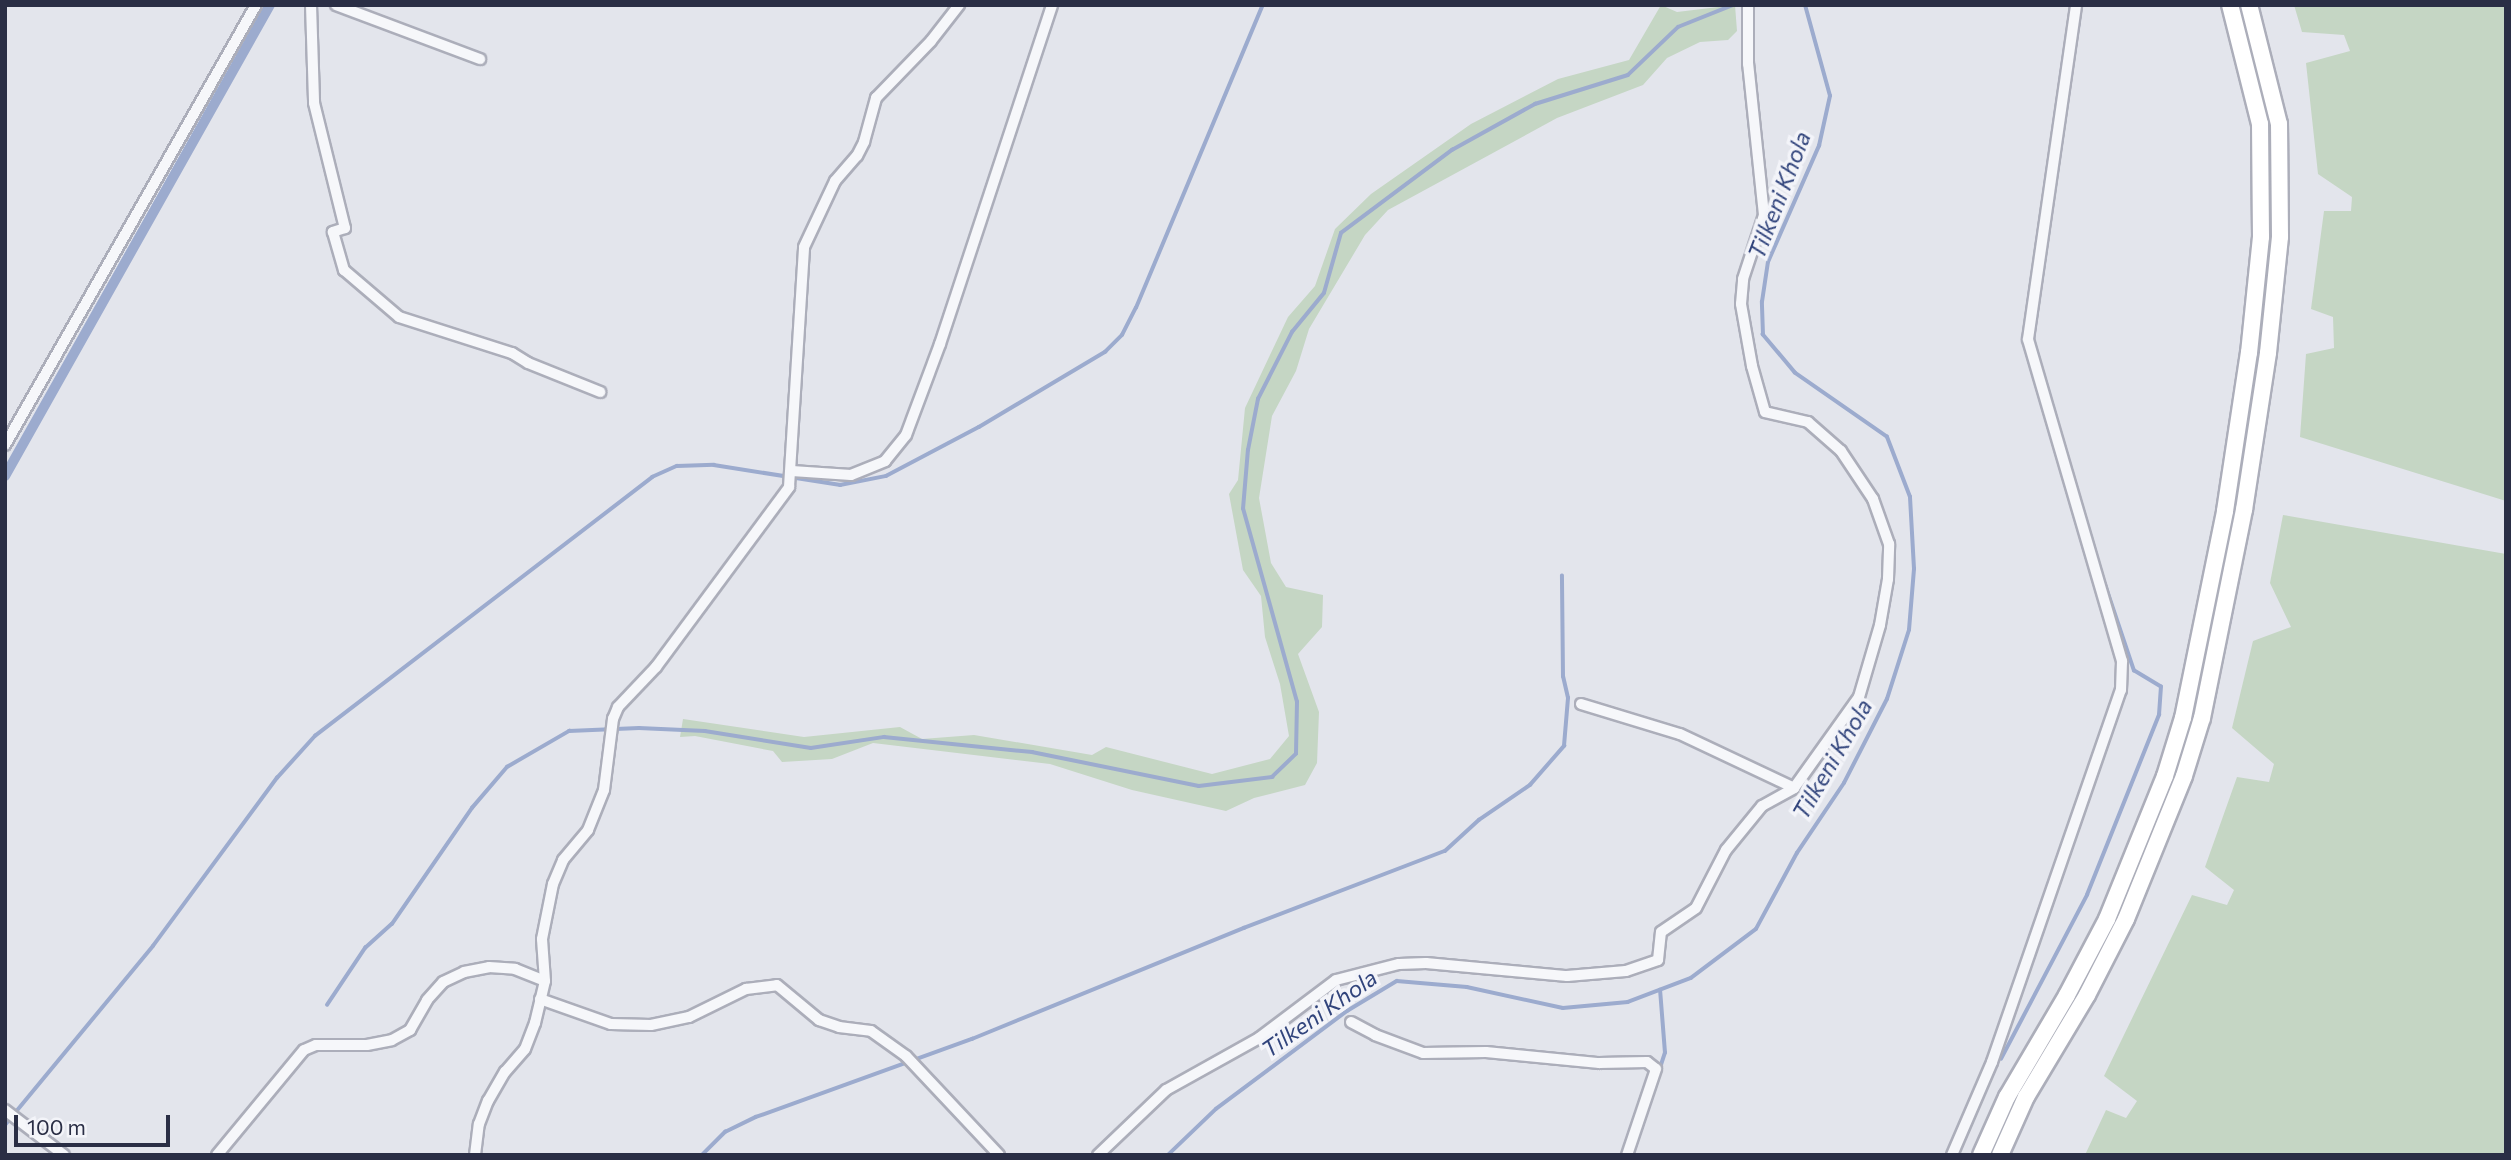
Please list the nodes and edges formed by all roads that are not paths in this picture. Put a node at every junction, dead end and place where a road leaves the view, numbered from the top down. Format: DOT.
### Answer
graph roads {
  1 [pos="256,5"];
  2 [pos="312,5"];
  3 [pos="336,5"];
  4 [pos="959,5"];
  5 [pos="1052,5"];
  6 [pos="1748,5"];
  7 [pos="2076,5"];
  8 [pos="2230,5"];
  9 [pos="2249,5"];
  10 [pos="480,59"];
  11 [pos="600,392"];
  12 [pos="5,445"];
  13 [pos="792,471"];
  14 [pos="1581,704"];
  15 [pos="1794,788"];
  16 [pos="545,981"];
  17 [pos="540,999"];
  18 [pos="1351,1022"];
  19 [pos="5,1110"];
  20 [pos="64,1155"];
  21 [pos="217,1155"];
  22 [pos="475,1155"];
  23 [pos="999,1155"];
  24 [pos="1098,1155"];
  25 [pos="1627,1155"];
  26 [pos="1952,1155"];
  27 [pos="1980,1155"];
  28 [pos="2000,1155"];
  1 -- 12 [label="street"];
  2 -- 11 [label="street"];
  3 -- 10 [label="street"];
  4 -- 13 [label="street"];
  5 -- 13 [label="street"];
  6 -- 15 [label="street"];
  7 -- 26 [label="street"];
  8 -- 27 [label="main road"];
  9 -- 28 [label="main road"];
  13 -- 16 [label="street"];
  14 -- 15 [label="street"];
  15 -- 24 [label="street"];
  16 -- 17 [label="street"];
  16 -- 21 [label="street"];
  17 -- 22 [label="street"];
  17 -- 23 [label="street"];
  18 -- 25 [label="street"];
  19 -- 20 [label="street"];
}
